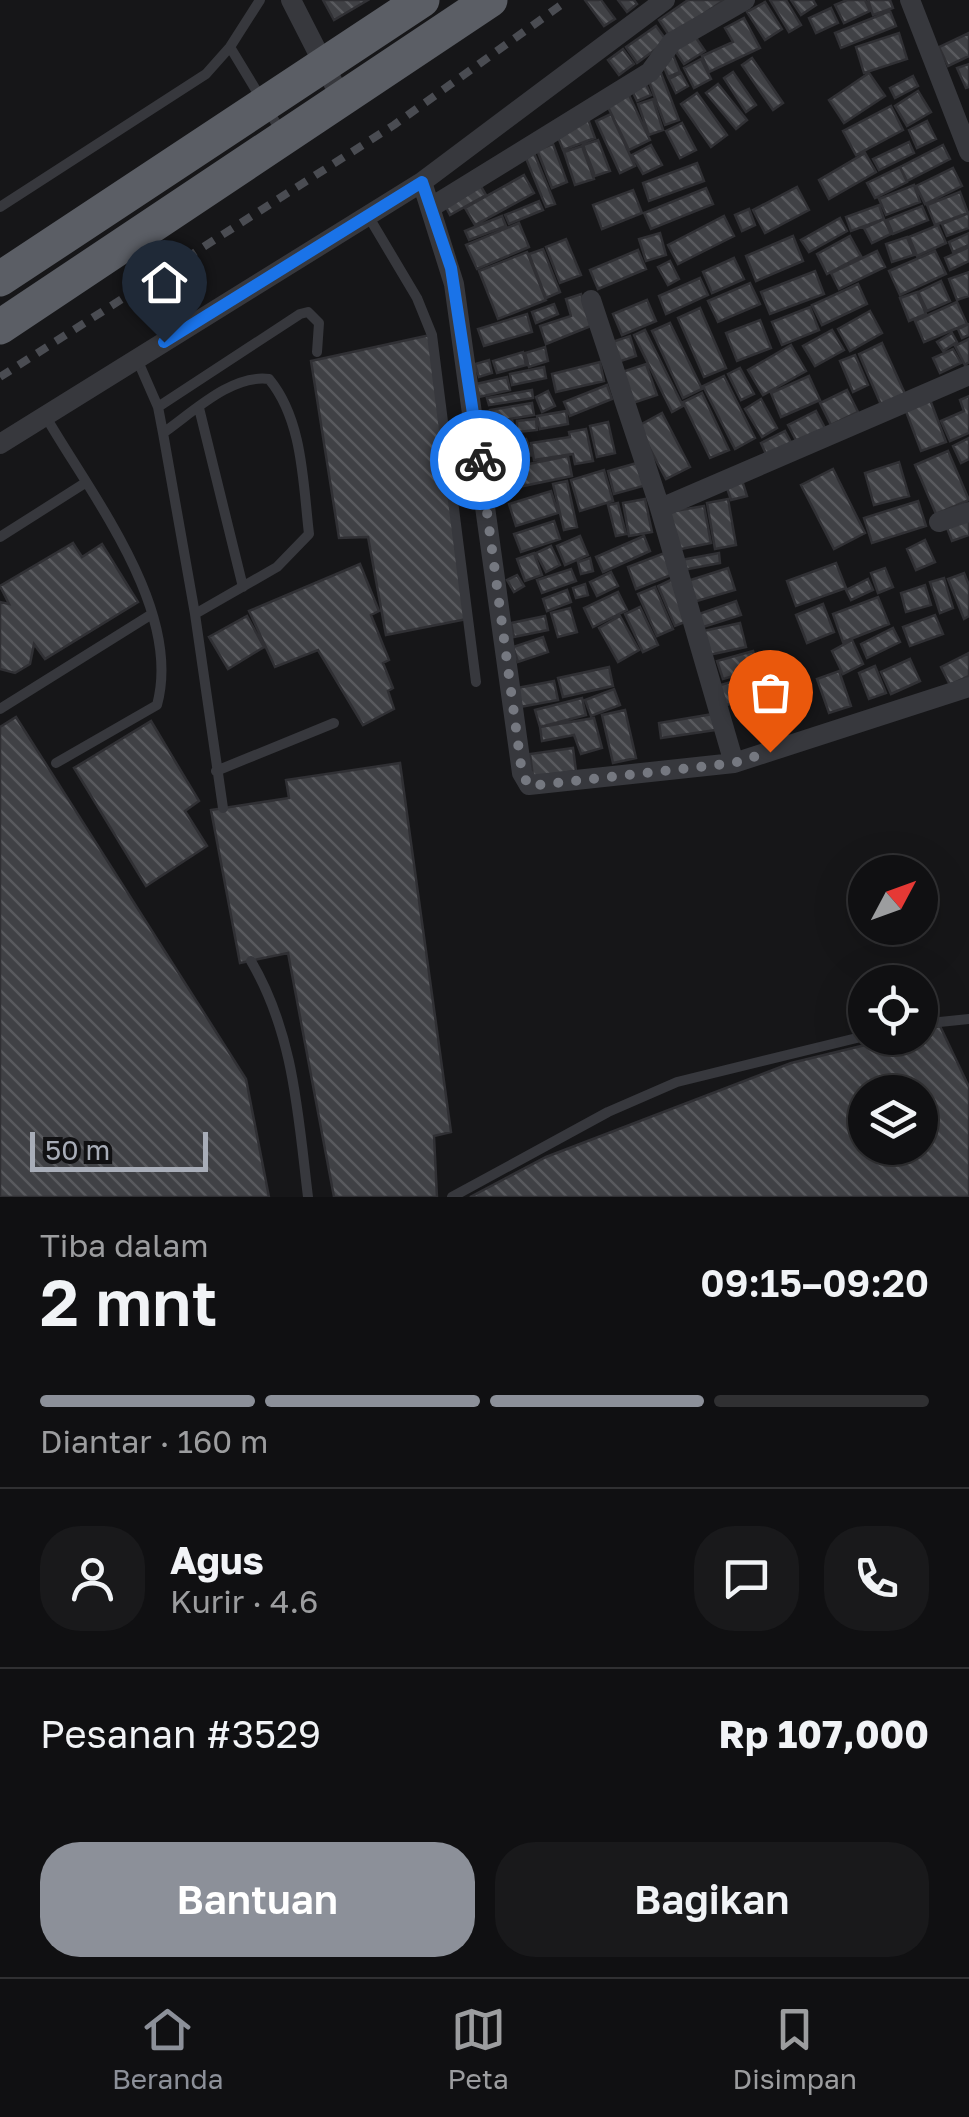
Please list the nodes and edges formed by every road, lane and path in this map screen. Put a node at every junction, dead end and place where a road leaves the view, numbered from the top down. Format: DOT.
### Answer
graph roads {
  1 [pos="260,0"];
  2 [pos="291,0"];
  3 [pos="422,0"];
  4 [pos="490,0"];
  5 [pos="665,0"];
  6 [pos="745,0"];
  7 [pos="910,0"];
  8 [pos="230,47"];
  9 [pos="323,66"];
  10 [pos="342,100"];
  11 [pos="265,104"];
  12 [pos="285,138"];
  13 [pos="969,152"];
  14 [pos="422,182"];
  15 [pos="433,206"];
  16 [pos="0,207"];
  17 [pos="367,214"];
  18 [pos="0,279"];
  19 [pos="590,300"];
  20 [pos="0,327"];
  21 [pos="317,352"];
  22 [pos="136,359"];
  23 [pos="969,375"];
  24 [pos="158,407"];
  25 [pos="199,408"];
  26 [pos="45,416"];
  27 [pos="163,434"];
  28 [pos="0,444"];
  29 [pos="85,483"];
  30 [pos="659,504"];
  31 [pos="969,512"];
  32 [pos="939,522"];
  33 [pos="0,537"];
  34 [pos="242,587"];
  35 [pos="152,614"];
  36 [pos="195,614"];
  37 [pos="476,682"];
  38 [pos="969,688"];
  39 [pos="0,710"];
  40 [pos="334,723"];
  41 [pos="56,763"];
  42 [pos="734,763"];
  43 [pos="216,771"];
  44 [pos="223,808"];
  45 [pos="251,961"];
  46 [pos="969,1018"];
  47 [pos="938,1022"];
  48 [pos="848,1040"];
  49 [pos="308,1197"];
  50 [pos="452,1197"];
  1 -- 8 [label="lane"];
  2 -- 9 [label="street"];
  3 -- 9 [label="highway"];
  4 -- 10 [label="highway"];
  5 -- 14 [label="street"];
  6 -- 15 [label="street"];
  7 -- 13 [label="street"];
  8 -- 11 [label="lane"];
  8 -- 16 [label="lane"];
  9 -- 10 [label="street"];
  9 -- 11 [label="highway"];
  10 -- 12 [label="highway"];
  11 -- 12 [label="lane"];
  11 -- 18 [label="highway"];
  12 -- 20 [label="highway"];
  14 -- 15 [label="street"];
  14 -- 17 [label="street"];
  15 -- 42 [label="street"];
  17 -- 22 [label="street"];
  17 -- 37 [label="lane"];
  19 -- 30 [label="street"];
  21 -- 24 [label="lane"];
  22 -- 24 [label="lane"];
  22 -- 26 [label="street"];
  23 -- 30 [label="street"];
  24 -- 27 [label="lane"];
  25 -- 27 [label="lane"];
  25 -- 34 [label="lane"];
  25 -- 34 [label="lane"];
  26 -- 28 [label="street"];
  26 -- 29 [label="lane"];
  27 -- 36 [label="lane"];
  29 -- 33 [label="lane"];
  29 -- 35 [label="lane"];
  30 -- 42 [label="street"];
  31 -- 32 [label="street"];
  34 -- 36 [label="lane"];
  35 -- 39 [label="lane"];
  35 -- 41 [label="lane"];
  36 -- 43 [label="lane"];
  38 -- 42 [label="street"];
  40 -- 43 [label="lane"];
  43 -- 44 [label="lane"];
  45 -- 49 [label="lane"];
  46 -- 47 [label="lane"];
  48 -- 50 [label="lane"];
}
